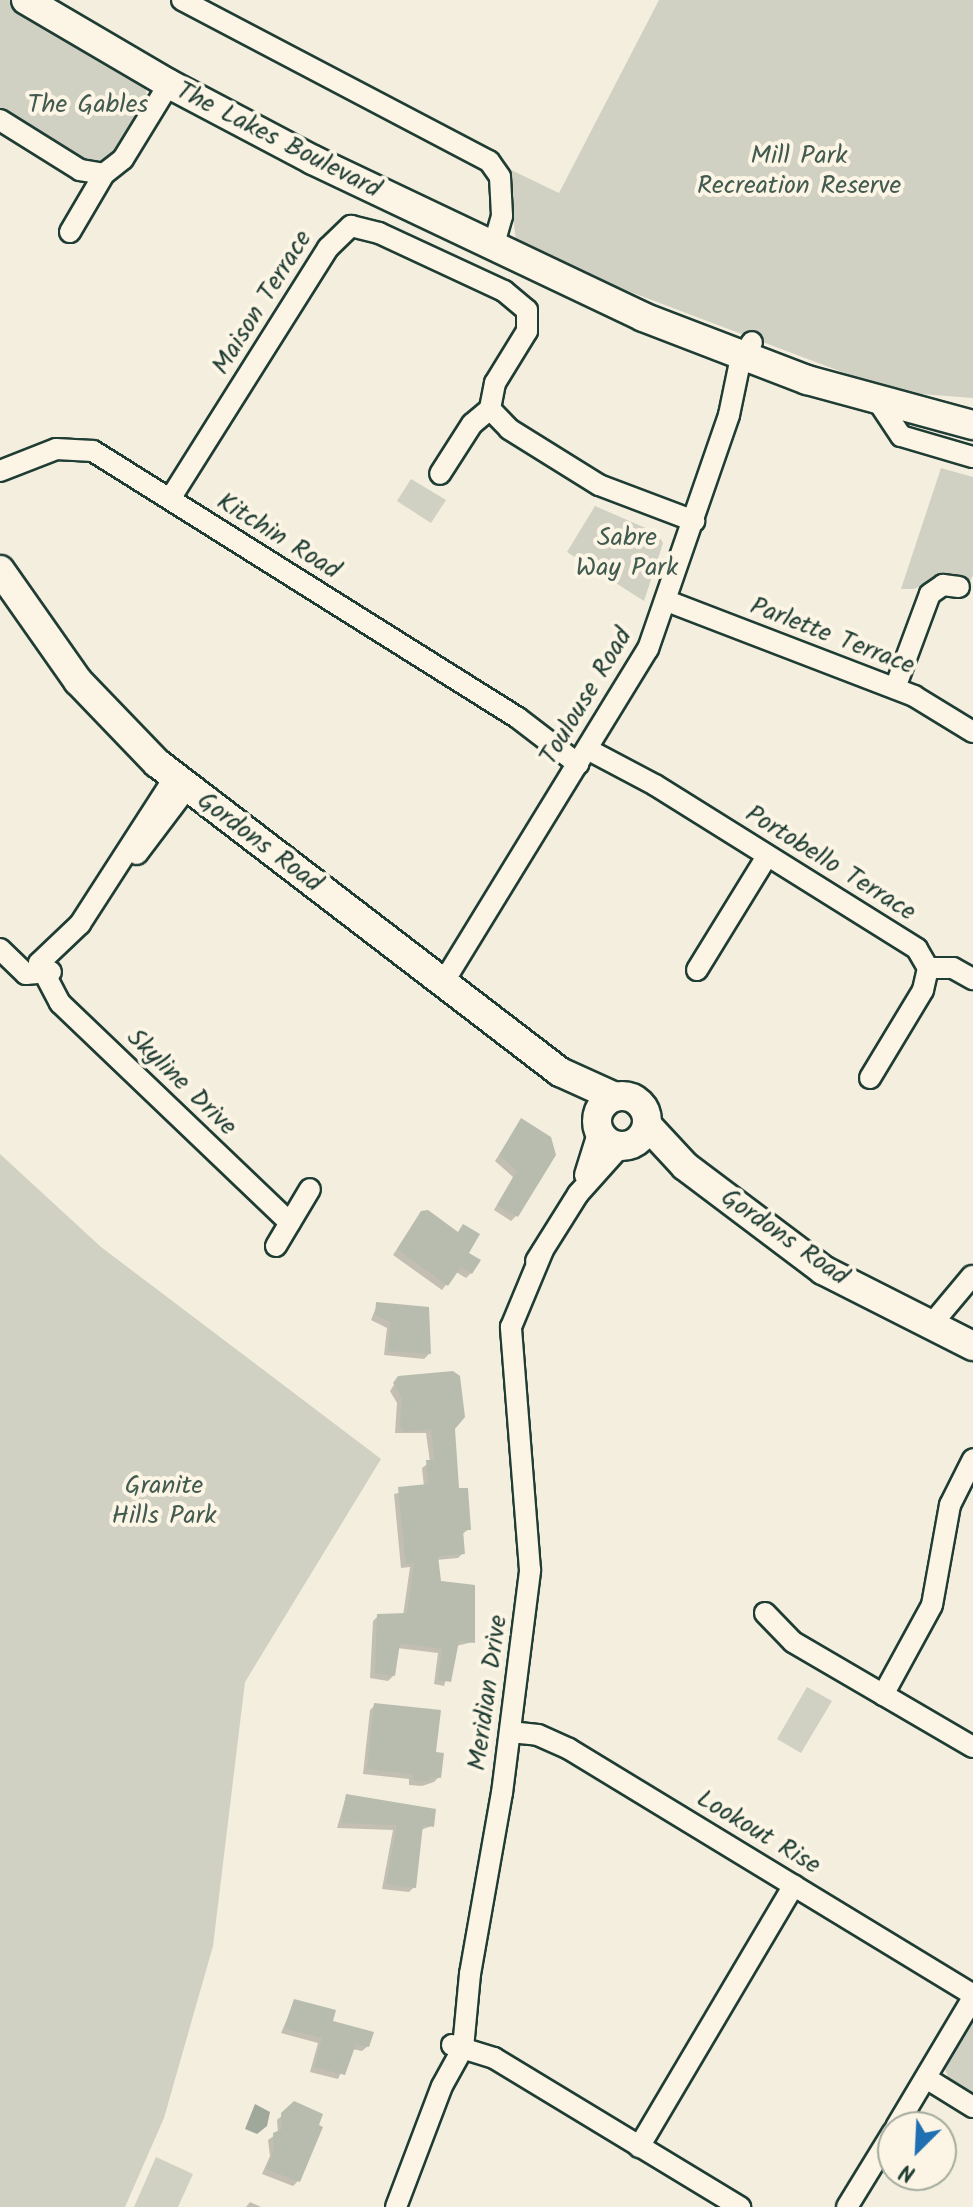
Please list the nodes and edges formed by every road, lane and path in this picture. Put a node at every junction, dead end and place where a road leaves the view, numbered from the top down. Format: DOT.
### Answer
graph roads {
  1 [pos="26,0"];
  2 [pos="182,0"];
  3 [pos="169,84"];
  4 [pos="0,120"];
  5 [pos="104,174"];
  6 [pos="70,232"];
  7 [pos="493,247"];
  8 [pos="750,353"];
  9 [pos="875,397"];
  10 [pos="490,409"];
  11 [pos="973,425"];
  12 [pos="973,457"];
  13 [pos="0,471"];
  14 [pos="440,474"];
  15 [pos="170,499"];
  16 [pos="694,521"];
  17 [pos="0,570"];
  18 [pos="959,587"];
  19 [pos="667,601"];
  20 [pos="895,688"];
  21 [pos="973,732"];
  22 [pos="586,751"];
  23 [pos="181,783"];
  24 [pos="767,856"];
  25 [pos="0,942"];
  26 [pos="0,949"];
  27 [pos="928,968"];
  28 [pos="41,970"];
  29 [pos="697,970"];
  30 [pos="973,979"];
  31 [pos="443,983"];
  32 [pos="560,1072"];
  33 [pos="870,1078"];
  34 [pos="615,1097"];
  35 [pos="619,1133"];
  36 [pos="310,1189"];
  37 [pos="290,1223"];
  38 [pos="276,1246"];
  39 [pos="973,1276"];
  40 [pos="937,1328"];
  41 [pos="973,1346"];
  42 [pos="973,1459"];
  43 [pos="765,1613"];
  44 [pos="883,1695"];
  45 [pos="510,1732"];
  46 [pos="973,1747"];
  47 [pos="794,1885"];
  48 [pos="973,1997"];
  49 [pos="457,2047"];
  50 [pos="926,2078"];
  51 [pos="973,2107"];
  52 [pos="905,2111"];
  53 [pos="639,2147"];
  54 [pos="877,2157"];
  55 [pos="396,2207"];
  56 [pos="740,2207"];
  57 [pos="847,2207"];
  1 -- 3 [label="street, The Lakes Boulevard"];
  2 -- 7 [label="street"];
  3 -- 5 [label="street"];
  3 -- 7 [label="street, The Lakes Boulevard"];
  4 -- 5 [label="street"];
  5 -- 6 [label="street"];
  7 -- 8 [label="street, The Lakes Boulevard"];
  8 -- 9 [label="street, The Lakes Boulevard"];
  8 -- 16 [label="street, Toulouse Road"];
  9 -- 11 [label="street, The Lakes Boulevard"];
  9 -- 12 [label="street"];
  10 -- 14 [label="street, Maison Terrace"];
  10 -- 15 [label="street, Maison Terrace"];
  10 -- 16 [label="street"];
  13 -- 15 [label="street, Kitchin Road"];
  15 -- 22 [label="street, Kitchin Road"];
  16 -- 19 [label="street, Toulouse Road"];
  17 -- 23 [label="street, Gordons Road"];
  18 -- 20 [label="street"];
  19 -- 20 [label="street, Parlette Terrace"];
  19 -- 22 [label="street, Toulouse Road"];
  20 -- 21 [label="street, Parlette Terrace"];
  22 -- 24 [label="street, Portobello Terrace"];
  22 -- 31 [label="street, Toulouse Road"];
  23 -- 28 [label="street"];
  23 -- 31 [label="street, Gordons Road"];
  24 -- 27 [label="street, Portobello Terrace"];
  24 -- 29 [label="street"];
  25 -- 28 [label="street, Skyline Drive"];
  26 -- 28 [label="street, Skyline Drive"];
  27 -- 30 [label="street"];
  27 -- 33 [label="street"];
  28 -- 37 [label="street, Skyline Drive"];
  31 -- 32 [label="street, Gordons Road"];
  32 -- 34 [label="street, Gordons Road"];
  32 -- 35 [label="street, Gordons Road"];
  34 -- 35 [label="street"];
  34 -- 35 [label="street, Gordons Road"];
  35 -- 40 [label="street, Gordons Road"];
  35 -- 45 [label="street, Meridian Drive"];
  36 -- 37 [label="street"];
  37 -- 38 [label="street"];
  39 -- 40 [label="street"];
  40 -- 41 [label="street, Gordons Road"];
  42 -- 44 [label="street"];
  43 -- 44 [label="street"];
  44 -- 46 [label="street"];
  45 -- 47 [label="street, Lookout Rise"];
  45 -- 49 [label="street, Meridian Drive"];
  47 -- 48 [label="street, Lookout Rise"];
  47 -- 53 [label="street"];
  48 -- 50 [label="street"];
  49 -- 53 [label="street"];
  49 -- 55 [label="street, Meridian Drive"];
  50 -- 51 [label="street"];
  50 -- 52 [label="street"];
  53 -- 56 [label="street"];
  54 -- 57 [label="street"];
}
